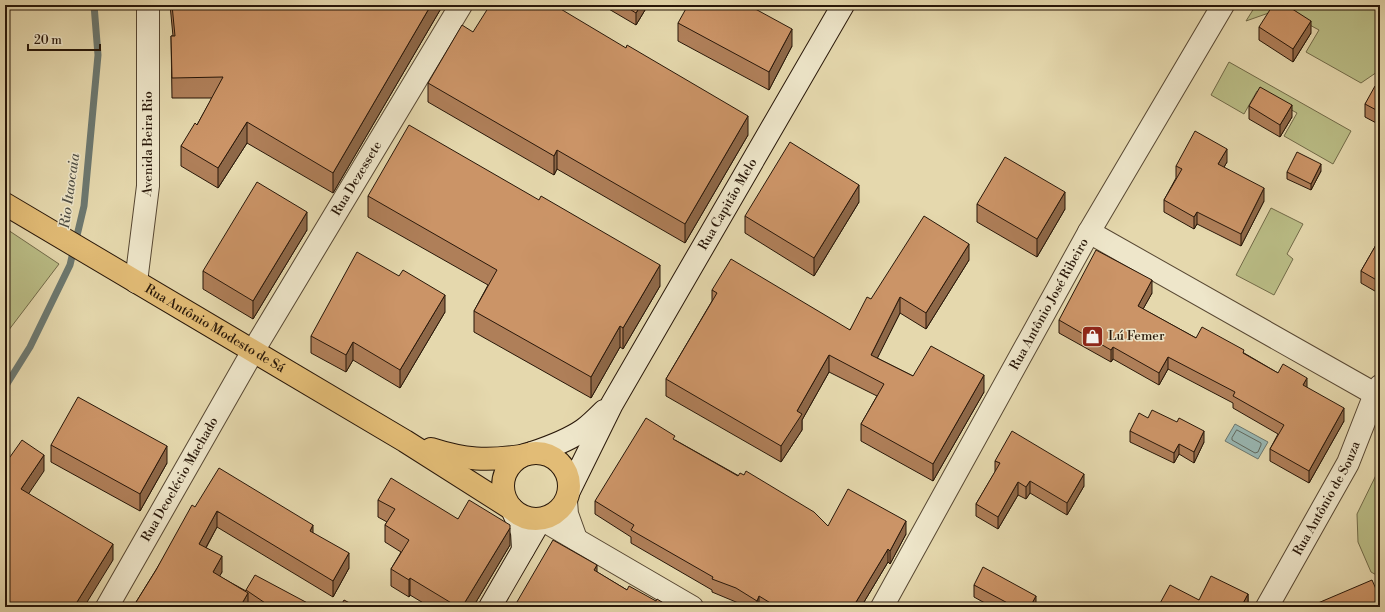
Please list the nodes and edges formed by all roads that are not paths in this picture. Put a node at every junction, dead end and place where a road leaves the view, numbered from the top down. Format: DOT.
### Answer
graph roads {
  1 [pos="148,5"];
  2 [pos="461,5"];
  3 [pos="843,5"];
  4 [pos="1222,5"];
  5 [pos="5,204"];
  6 [pos="1089,232"];
  7 [pos="136,282"];
  8 [pos="253,351"];
  9 [pos="1378,390"];
  10 [pos="612,404"];
  11 [pos="405,441"];
  12 [pos="526,454"];
  13 [pos="568,496"];
  14 [pos="512,509"];
  15 [pos="541,519"];
  16 [pos="576,539"];
  17 [pos="523,550"];
  18 [pos="107,607"];
  19 [pos="490,607"];
  20 [pos="692,607"];
  21 [pos="882,607"];
  22 [pos="1267,607"];
  1 -- 7 [label="street, Avenida Beira Rio"];
  2 -- 8 [label="street, Rua Dezessete"];
  3 -- 10 [label="street, Rua Capitão Melo"];
  4 -- 6 [label="street, Rua Antônio José Ribeiro"];
  5 -- 7 [label="main road, Rua Antônio Modesto de Sá"];
  6 -- 9 [label="street"];
  6 -- 21 [label="street, Rua Antônio José Ribeiro"];
  7 -- 8 [label="main road, Rua Antônio Modesto de Sá"];
  8 -- 11 [label="main road, Rua Antônio Modesto de Sá"];
  8 -- 18 [label="street, Rua Deoclécio Machado"];
  9 -- 22 [label="street, Rua Antônio de Souza"];
  10 -- 12 [label="street, Rua Capitão Melo"];
  10 -- 13 [label="street, Rua Capitão Melo"];
  11 -- 12 [label="main road, Rua Antônio Modesto de Sá"];
  11 -- 14 [label="main road, Rua Antônio Modesto de Sá"];
  12 -- 13 [label="main road"];
  12 -- 14 [label="main road"];
  13 -- 15 [label="main road"];
  13 -- 16 [label="street"];
  14 -- 15 [label="main road"];
  14 -- 17 [label="street"];
  15 -- 16 [label="street"];
  15 -- 17 [label="street"];
  16 -- 20 [label="street"];
  17 -- 19 [label="street"];
}
